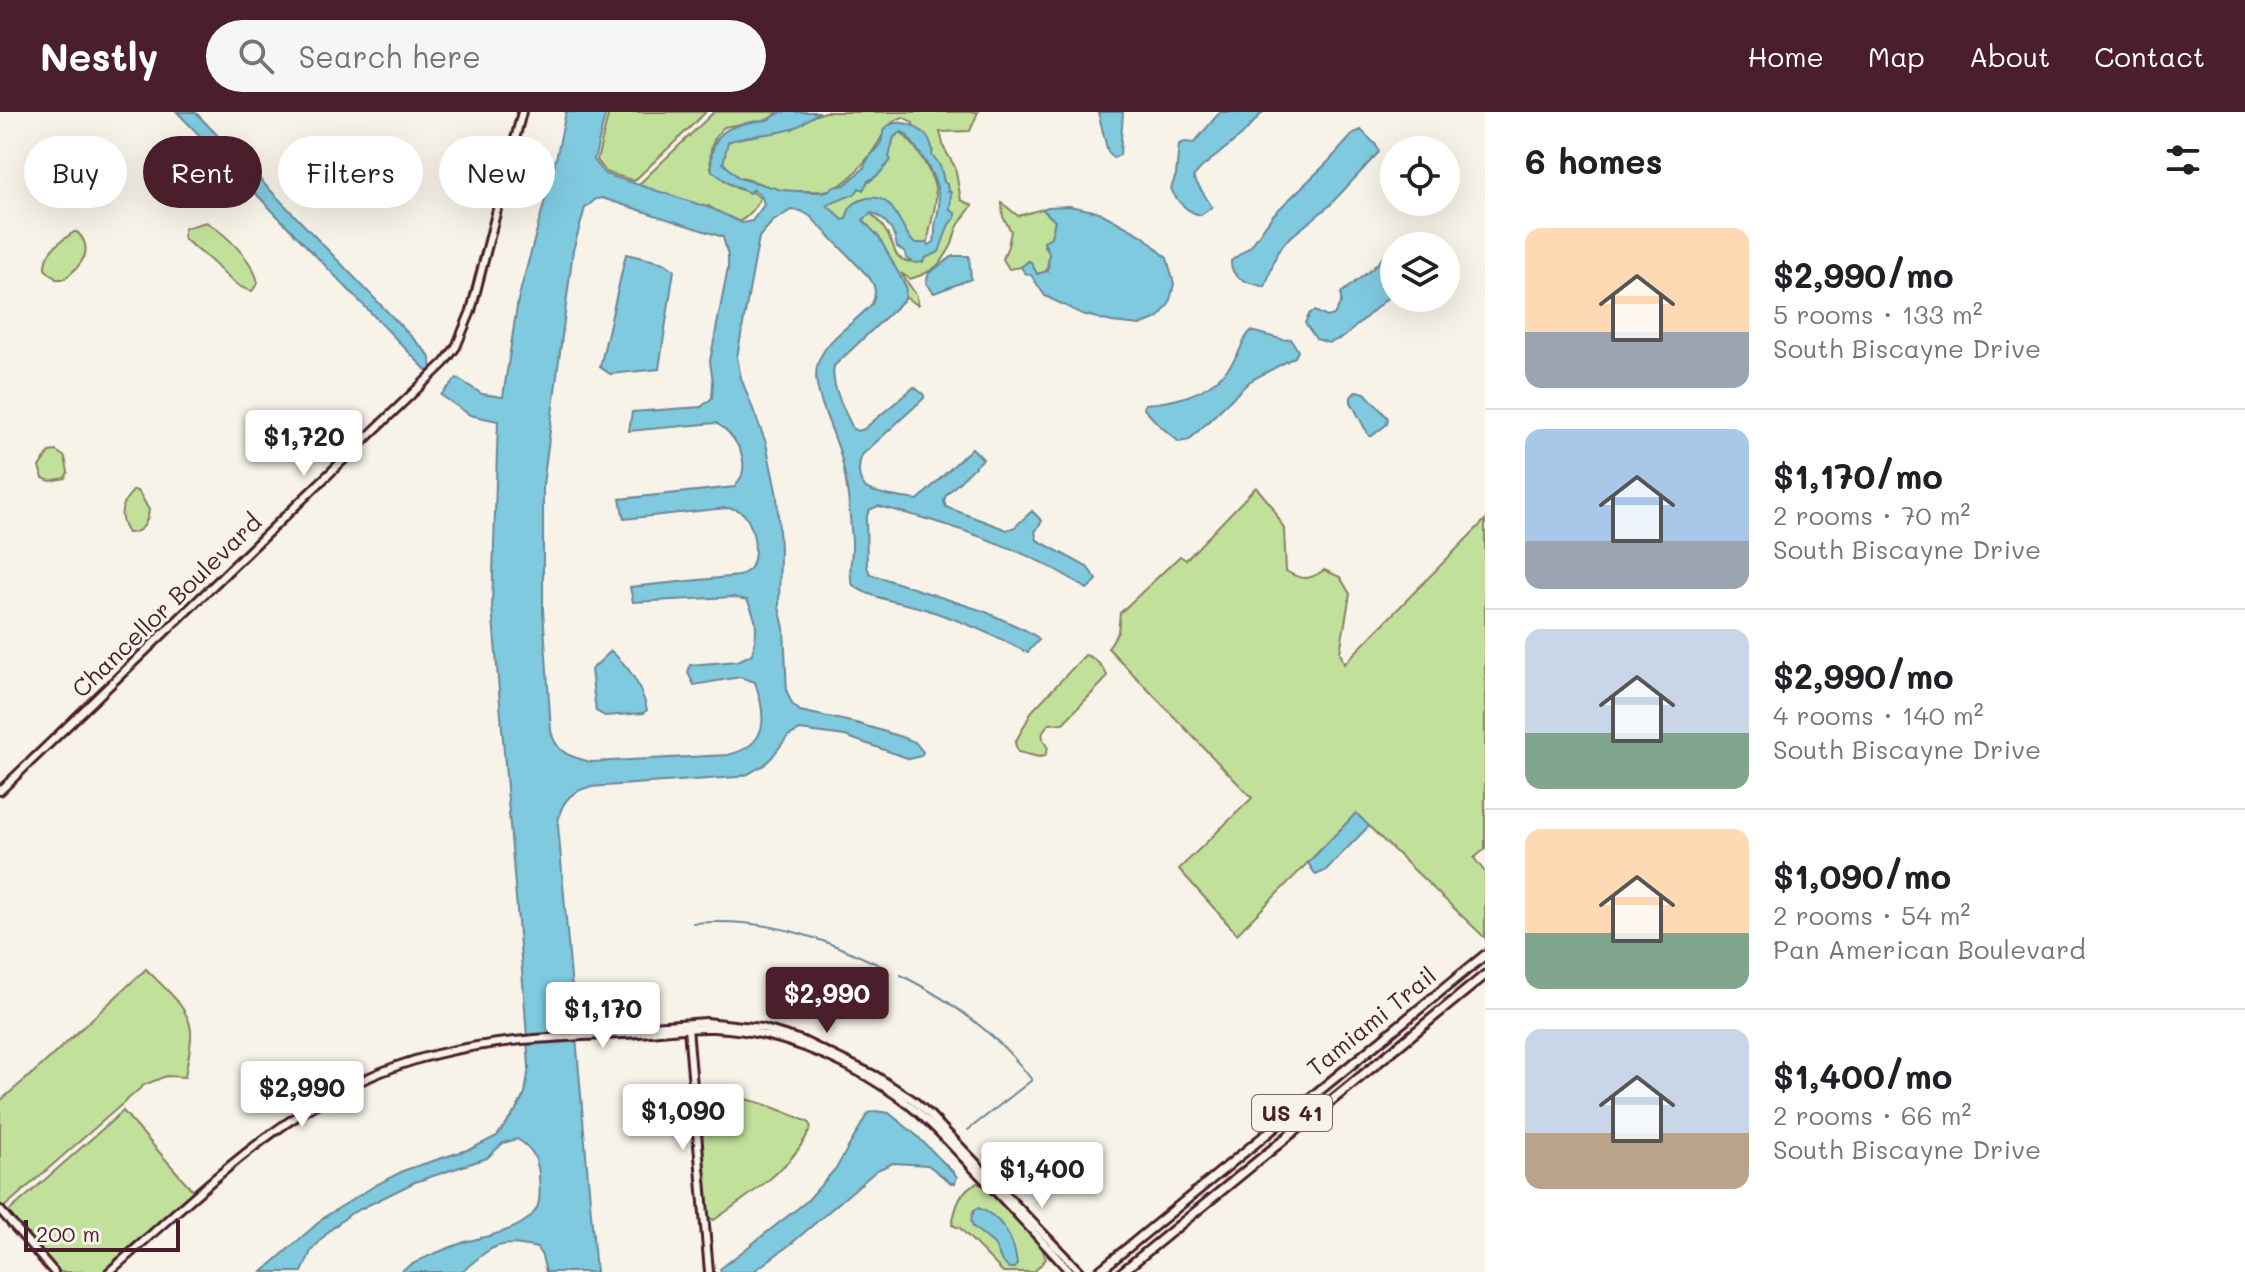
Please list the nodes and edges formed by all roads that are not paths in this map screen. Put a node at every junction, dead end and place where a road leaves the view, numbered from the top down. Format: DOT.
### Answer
graph roads {
  1 [pos="522,112"];
  2 [pos="0,791"];
  3 [pos="1485,955"];
  4 [pos="1485,975"];
  5 [pos="688,1028"];
  6 [pos="581,1035"];
  7 [pos="0,1210"];
  8 [pos="54,1272"];
  9 [pos="109,1272"];
  10 [pos="709,1272"];
  11 [pos="1070,1272"];
  12 [pos="1080,1272"];
  13 [pos="1098,1272"];
  14 [pos="1122,1272"];
  1 -- 2 [label="street, Chancellor Boulevard"];
  3 -- 13 [label="main road, Tamiami Trail / US 41"];
  4 -- 14 [label="main road, Tamiami Trail / US 41"];
  5 -- 6 [label="street"];
  5 -- 10 [label="street"];
  5 -- 11 [label="street"];
  6 -- 9 [label="street"];
  6 -- 12 [label="street"];
  7 -- 8 [label="street"];
}
